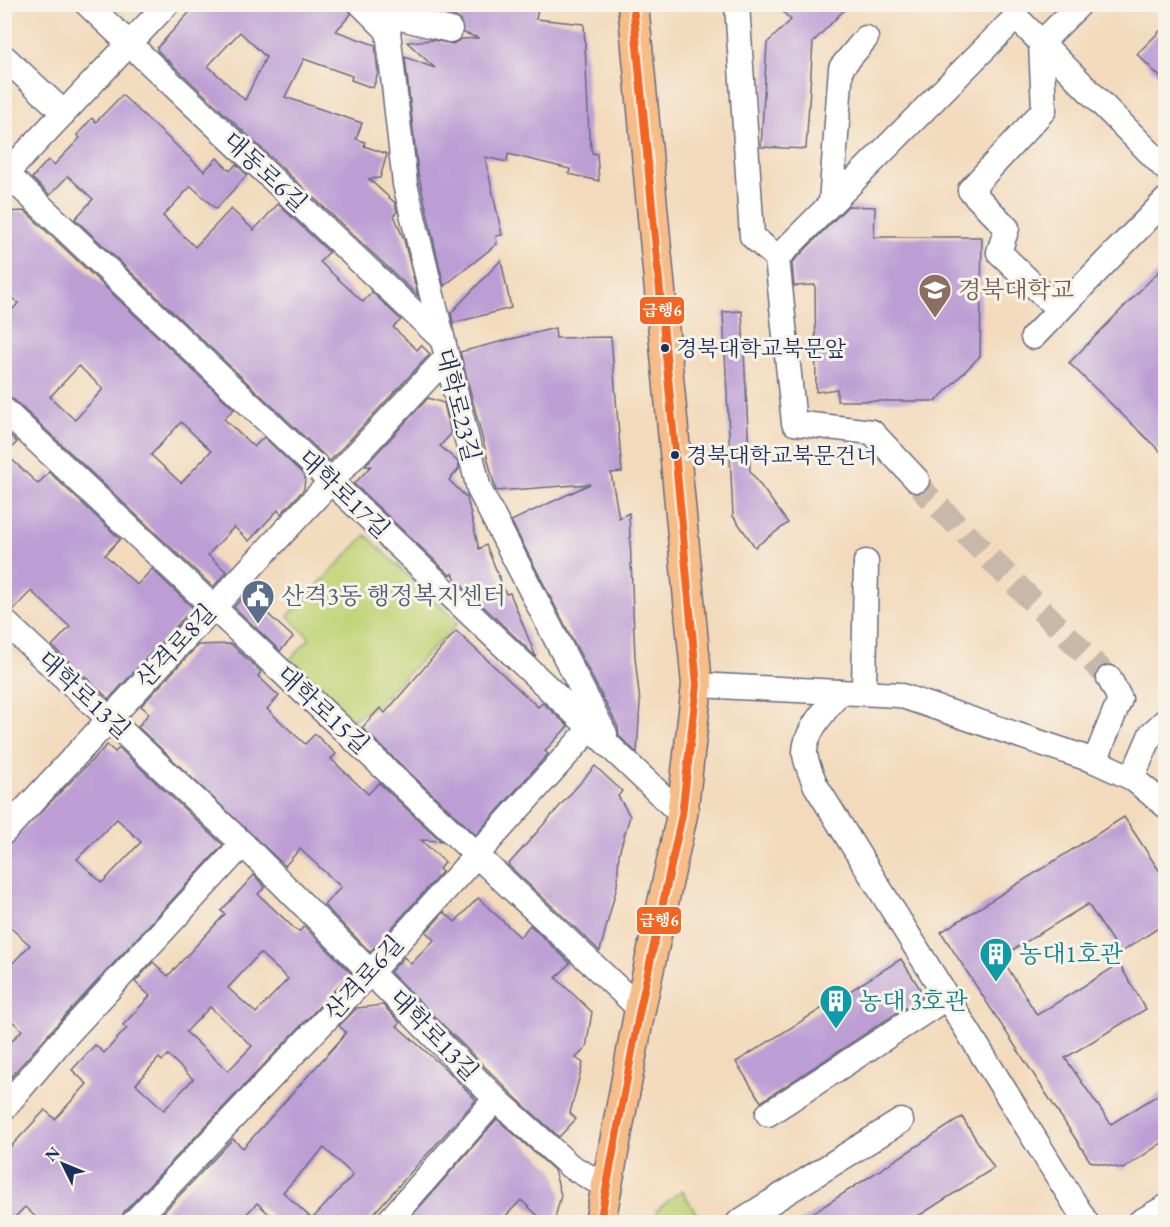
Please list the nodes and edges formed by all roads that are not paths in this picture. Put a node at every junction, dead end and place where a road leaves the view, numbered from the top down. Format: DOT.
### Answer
graph roads {
  1 [pos="87,4"];
  2 [pos="167,4"];
  3 [pos="361,4"];
  4 [pos="633,4"];
  5 [pos="737,4"];
  6 [pos="1080,4"];
  7 [pos="1010,11"];
  8 [pos="393,17"];
  9 [pos="450,30"];
  10 [pos="866,38"];
  11 [pos="1041,43"];
  12 [pos="129,44"];
  13 [pos="4,57"];
  14 [pos="64,113"];
  15 [pos="1166,169"];
  16 [pos="6,175"];
  17 [pos="1166,200"];
  18 [pos="831,203"];
  19 [pos="777,258"];
  20 [pos="1059,310"];
  21 [pos="1033,337"];
  22 [pos="444,348"];
  23 [pos="4,410"];
  24 [pos="330,480"];
  25 [pos="917,480"];
  26 [pos="866,562"];
  27 [pos="213,606"];
  28 [pos="4,621"];
  29 [pos="1109,678"];
  30 [pos="697,685"];
  31 [pos="840,692"];
  32 [pos="864,692"];
  33 [pos="110,719"];
  34 [pos="1166,720"];
  35 [pos="590,729"];
  36 [pos="613,751"];
  37 [pos="1095,761"];
  38 [pos="1132,778"];
  39 [pos="1166,806"];
  40 [pos="682,815"];
  41 [pos="4,832"];
  42 [pos="243,844"];
  43 [pos="475,854"];
  44 [pos="371,972"];
  45 [pos="946,998"];
  46 [pos="640,1009"];
  47 [pos="496,1099"];
  48 [pos="4,1108"];
  49 [pos="768,1114"];
  50 [pos="901,1121"];
  51 [pos="607,1187"];
  52 [pos="1166,1207"];
  53 [pos="396,1220"];
  54 [pos="134,1222"];
  55 [pos="600,1222"];
  56 [pos="739,1222"];
  57 [pos="1086,1222"];
  58 [pos="1140,1222"];
  1 -- 12 [label="street, 대동로6길"];
  2 -- 12 [label="street"];
  3 -- 8 [label="street"];
  4 -- 30 [label="main road"];
  5 -- 19 [label="street"];
  6 -- 11 [label="street"];
  7 -- 11 [label="street"];
  7 -- 18 [label="street"];
  8 -- 9 [label="street"];
  8 -- 22 [label="street, 대학로23길"];
  10 -- 18 [label="street"];
  11 -- 15 [label="street"];
  11 -- 20 [label="street"];
  12 -- 14 [label="street"];
  12 -- 22 [label="street, 대동로6길"];
  13 -- 14 [label="street"];
  14 -- 16 [label="street"];
  16 -- 24 [label="street, 대학로17길"];
  17 -- 20 [label="street"];
  18 -- 19 [label="street"];
  19 -- 25 [label="street"];
  20 -- 21 [label="street"];
  22 -- 24 [label="street, 산격로8길"];
  22 -- 36 [label="street, 대학로23길"];
  23 -- 27 [label="street, 대학로15길"];
  24 -- 27 [label="street, 산격로8길"];
  24 -- 35 [label="street, 대학로17길"];
  26 -- 32 [label="street"];
  27 -- 33 [label="street, 산격로8길"];
  27 -- 43 [label="street, 대학로15길"];
  28 -- 33 [label="street, 대학로13길"];
  29 -- 37 [label="street"];
  30 -- 31 [label="street"];
  30 -- 40 [label="main road"];
  31 -- 32 [label="street"];
  31 -- 45 [label="street"];
  32 -- 37 [label="street"];
  33 -- 41 [label="street, 산격로8길"];
  33 -- 42 [label="street, 대학로13길"];
  34 -- 38 [label="street"];
  35 -- 36 [label="street, 대학로17길"];
  35 -- 43 [label="street, 산격로6길"];
  36 -- 40 [label="street, 대학로17길"];
  37 -- 38 [label="street"];
  38 -- 39 [label="street"];
  40 -- 46 [label="main road"];
  42 -- 44 [label="street, 대학로13길"];
  42 -- 48 [label="street"];
  43 -- 44 [label="street, 산격로6길"];
  43 -- 46 [label="street, 대학로15길"];
  44 -- 47 [label="street, 대학로13길"];
  44 -- 54 [label="street, 산격로6길"];
  45 -- 49 [label="street"];
  45 -- 57 [label="street"];
  46 -- 51 [label="main road"];
  47 -- 51 [label="street, 대학로13길"];
  47 -- 53 [label="street, 대학로13길"];
  50 -- 56 [label="street"];
  51 -- 55 [label="main road"];
  52 -- 58 [label="street"];
}
